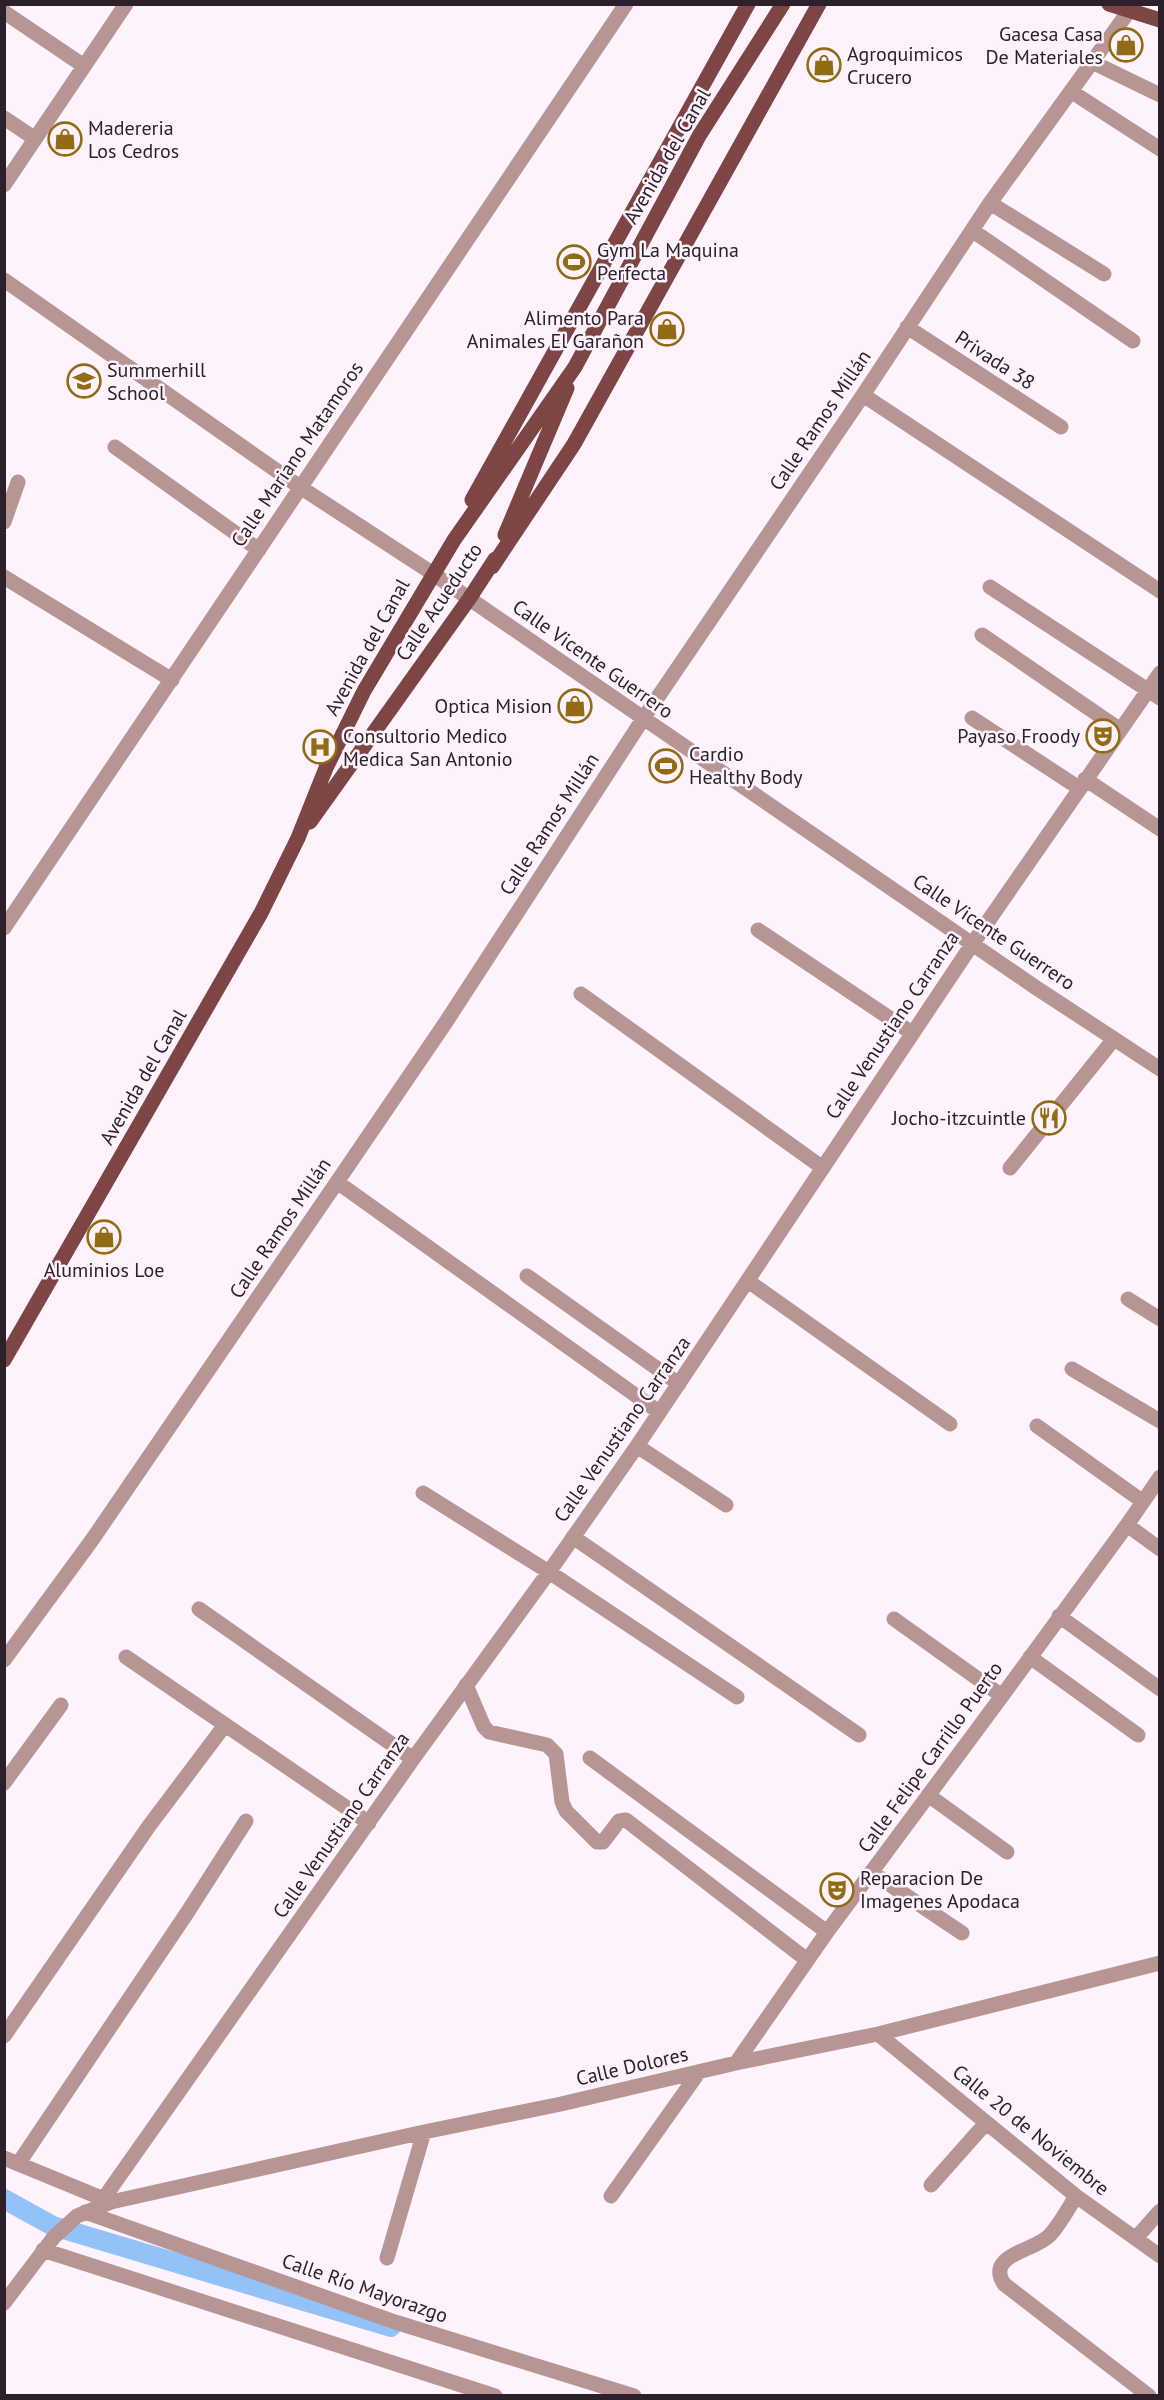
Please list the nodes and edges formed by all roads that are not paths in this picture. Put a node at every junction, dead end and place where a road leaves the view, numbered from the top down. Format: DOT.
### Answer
graph roads {
  1 [pos="126,4"];
  2 [pos="626,4"];
  3 [pos="748,4"];
  4 [pos="783,4"];
  5 [pos="819,4"];
  6 [pos="1109,4"];
  7 [pos="1129,11"];
  8 [pos="4,12"];
  9 [pos="1160,20"];
  10 [pos="1092,62"];
  11 [pos="84,66"];
  12 [pos="1072,92"];
  13 [pos="1160,94"];
  14 [pos="4,118"];
  15 [pos="34,138"];
  16 [pos="1160,148"];
  17 [pos="4,185"];
  18 [pos="990,203"];
  19 [pos="973,231"];
  20 [pos="1104,273"];
  21 [pos="4,280"];
  22 [pos="907,327"];
  23 [pos="1133,341"];
  24 [pos="576,364"];
  25 [pos="863,395"];
  26 [pos="1061,428"];
  27 [pos="115,447"];
  28 [pos="18,482"];
  29 [pos="300,487"];
  30 [pos="4,522"];
  31 [pos="454,540"];
  32 [pos="258,550"];
  33 [pos="492,567"];
  34 [pos="432,573"];
  35 [pos="4,577"];
  36 [pos="990,587"];
  37 [pos="1160,591"];
  38 [pos="469,599"];
  39 [pos="981,635"];
  40 [pos="1160,672"];
  41 [pos="172,680"];
  42 [pos="1153,695"];
  43 [pos="972,718"];
  44 [pos="643,719"];
  45 [pos="1119,729"];
  46 [pos="1082,783"];
  47 [pos="1160,829"];
  48 [pos="298,838"];
  49 [pos="4,928"];
  50 [pos="758,930"];
  51 [pos="973,943"];
  52 [pos="581,994"];
  53 [pos="912,1034"];
  54 [pos="1114,1039"];
  55 [pos="1160,1069"];
  56 [pos="823,1168"];
  57 [pos="1010,1168"];
  58 [pos="338,1182"];
  59 [pos="527,1276"];
  60 [pos="748,1281"];
  61 [pos="1128,1299"];
  62 [pos="1160,1319"];
  63 [pos="4,1360"];
  64 [pos="1072,1369"];
  65 [pos="679,1384"];
  66 [pos="659,1412"];
  67 [pos="1160,1421"];
  68 [pos="950,1424"];
  69 [pos="1037,1426"];
  70 [pos="637,1446"];
  71 [pos="1158,1481"];
  72 [pos="423,1493"];
  73 [pos="1142,1501"];
  74 [pos="726,1505"];
  75 [pos="1127,1525"];
  76 [pos="573,1537"];
  77 [pos="1160,1549"];
  78 [pos="549,1572"];
  79 [pos="199,1609"];
  80 [pos="1059,1616"];
  81 [pos="894,1619"];
  82 [pos="126,1657"];
  83 [pos="1030,1657"];
  84 [pos="4,1660"];
  85 [pos="466,1686"];
  86 [pos="1160,1689"];
  87 [pos="1002,1696"];
  88 [pos="737,1697"];
  89 [pos="61,1705"];
  90 [pos="225,1725"];
  91 [pos="859,1735"];
  92 [pos="1138,1735"];
  93 [pos="590,1758"];
  94 [pos="413,1759"];
  95 [pos="4,1783"];
  96 [pos="928,1795"];
  97 [pos="246,1821"];
  98 [pos="369,1823"];
  99 [pos="1006,1852"];
  100 [pos="871,1872"];
  101 [pos="826,1932"];
  102 [pos="962,1933"];
  103 [pos="807,1960"];
  104 [pos="1160,1963"];
  105 [pos="878,2034"];
  106 [pos="4,2036"];
  107 [pos="736,2063"];
  108 [pos="699,2072"];
  109 [pos="986,2123"];
  110 [pos="424,2132"];
  111 [pos="11,2161"];
  112 [pos="931,2185"];
  113 [pos="610,2196"];
  114 [pos="1076,2196"];
  115 [pos="108,2200"];
  116 [pos="1160,2211"];
  117 [pos="79,2216"];
  118 [pos="1137,2238"];
  119 [pos="43,2250"];
  120 [pos="1160,2256"];
  121 [pos="387,2258"];
  122 [pos="4,2303"];
  123 [pos="495,2396"];
  124 [pos="634,2396"];
  125 [pos="1149,2396"];
  1 -- 11 [label="street"];
  2 -- 29 [label="street, Calle Mariano Matamoros"];
  3 -- 31 [label="main road"];
  4 -- 24 [label="main road, Avenida del Canal"];
  5 -- 33 [label="main road"];
  6 -- 7 [label="main road"];
  7 -- 9 [label="main road"];
  7 -- 10 [label="street, Calle Ramos Millán"];
  8 -- 11 [label="street"];
  10 -- 12 [label="street, Calle Ramos Millán"];
  10 -- 13 [label="street"];
  11 -- 15 [label="street"];
  12 -- 16 [label="street"];
  12 -- 18 [label="street, Calle Ramos Millán"];
  14 -- 15 [label="street"];
  15 -- 17 [label="street"];
  18 -- 19 [label="street, Calle Ramos Millán"];
  18 -- 20 [label="street"];
  19 -- 22 [label="street, Calle Ramos Millán"];
  19 -- 23 [label="street"];
  21 -- 29 [label="street, Calle Vicente Guerrero"];
  22 -- 25 [label="street, Calle Ramos Millán"];
  22 -- 26 [label="street, Privada 38"];
  24 -- 31 [label="main road, Avenida del Canal"];
  24 -- 33 [label="main road, Calle Acueducto"];
  25 -- 37 [label="street"];
  25 -- 44 [label="street, Calle Ramos Millán"];
  27 -- 32 [label="street"];
  28 -- 30 [label="street"];
  29 -- 32 [label="street, Calle Mariano Matamoros"];
  29 -- 34 [label="street, Calle Vicente Guerrero"];
  31 -- 34 [label="main road, Avenida del Canal"];
  32 -- 41 [label="street, Calle Mariano Matamoros"];
  33 -- 38 [label="main road, Calle Acueducto"];
  34 -- 38 [label="street, Calle Vicente Guerrero"];
  34 -- 48 [label="main road, Avenida del Canal"];
  35 -- 41 [label="street"];
  36 -- 42 [label="street"];
  38 -- 44 [label="street, Calle Vicente Guerrero"];
  38 -- 48 [label="main road, Calle Acueducto"];
  39 -- 45 [label="street"];
  40 -- 42 [label="street, Calle Venustiano Carranza"];
  41 -- 49 [label="street, Calle Mariano Matamoros"];
  42 -- 45 [label="street, Calle Venustiano Carranza"];
  43 -- 46 [label="street"];
  44 -- 51 [label="street, Calle Vicente Guerrero"];
  44 -- 58 [label="street, Calle Ramos Millán"];
  45 -- 46 [label="street, Calle Venustiano Carranza"];
  46 -- 47 [label="street"];
  46 -- 51 [label="street, Calle Venustiano Carranza"];
  48 -- 63 [label="main road, Avenida del Canal"];
  50 -- 53 [label="street"];
  51 -- 53 [label="street, Calle Venustiano Carranza"];
  51 -- 54 [label="street, Calle Vicente Guerrero"];
  52 -- 56 [label="street"];
  53 -- 56 [label="street, Calle Venustiano Carranza"];
  54 -- 55 [label="street, Calle Vicente Guerrero"];
  54 -- 57 [label="street"];
  56 -- 60 [label="street, Calle Venustiano Carranza"];
  58 -- 66 [label="street"];
  58 -- 84 [label="street, Calle Ramos Millán"];
  59 -- 65 [label="street"];
  60 -- 65 [label="street, Calle Venustiano Carranza"];
  60 -- 68 [label="street"];
  61 -- 62 [label="street"];
  64 -- 67 [label="street"];
  65 -- 66 [label="street, Calle Venustiano Carranza"];
  66 -- 70 [label="street, Calle Venustiano Carranza"];
  69 -- 73 [label="street"];
  70 -- 74 [label="street"];
  70 -- 76 [label="street, Calle Venustiano Carranza"];
  71 -- 73 [label="street, Calle Felipe Carrillo Puerto"];
  72 -- 78 [label="street"];
  73 -- 75 [label="street, Calle Felipe Carrillo Puerto"];
  75 -- 77 [label="street"];
  75 -- 80 [label="street, Calle Felipe Carrillo Puerto"];
  76 -- 78 [label="street, Calle Venustiano Carranza"];
  76 -- 91 [label="street"];
  78 -- 85 [label="street, Calle Venustiano Carranza"];
  78 -- 88 [label="street"];
  79 -- 94 [label="street"];
  80 -- 83 [label="street, Calle Felipe Carrillo Puerto"];
  80 -- 86 [label="street"];
  81 -- 87 [label="street"];
  82 -- 90 [label="street"];
  83 -- 87 [label="street, Calle Felipe Carrillo Puerto"];
  83 -- 92 [label="street"];
  85 -- 94 [label="street, Calle Venustiano Carranza"];
  85 -- 103 [label="street"];
  87 -- 96 [label="street, Calle Felipe Carrillo Puerto"];
  89 -- 95 [label="street"];
  90 -- 98 [label="street"];
  90 -- 106 [label="street"];
  93 -- 101 [label="street"];
  94 -- 98 [label="street, Calle Venustiano Carranza"];
  96 -- 99 [label="street"];
  96 -- 100 [label="street, Calle Felipe Carrillo Puerto"];
  97 -- 111 [label="street"];
  98 -- 115 [label="street, Calle Venustiano Carranza"];
  100 -- 101 [label="street, Calle Felipe Carrillo Puerto"];
  100 -- 102 [label="street"];
  101 -- 103 [label="street, Calle Felipe Carrillo Puerto"];
  103 -- 107 [label="street, Calle Felipe Carrillo Puerto"];
  104 -- 105 [label="street, Calle Dolores"];
  105 -- 107 [label="street, Calle Dolores"];
  105 -- 109 [label="street, Calle 20 de Noviembre"];
  107 -- 108 [label="street, Calle Dolores"];
  108 -- 110 [label="street, Calle Dolores"];
  108 -- 113 [label="street"];
  109 -- 112 [label="street"];
  109 -- 114 [label="street, Calle 20 de Noviembre"];
  110 -- 115 [label="street, Calle Dolores"];
  110 -- 121 [label="street"];
  111 -- 115 [label="street"];
  114 -- 118 [label="street, Calle 20 de Noviembre"];
  114 -- 125 [label="street"];
  115 -- 117 [label="street, Calle Dolores"];
  116 -- 118 [label="street"];
  117 -- 119 [label="street, Calle Dolores"];
  117 -- 124 [label="street, Calle Río Mayorazgo"];
  118 -- 120 [label="street, Calle 20 de Noviembre"];
  119 -- 122 [label="street, Calle Dolores"];
  119 -- 123 [label="street"];
}
